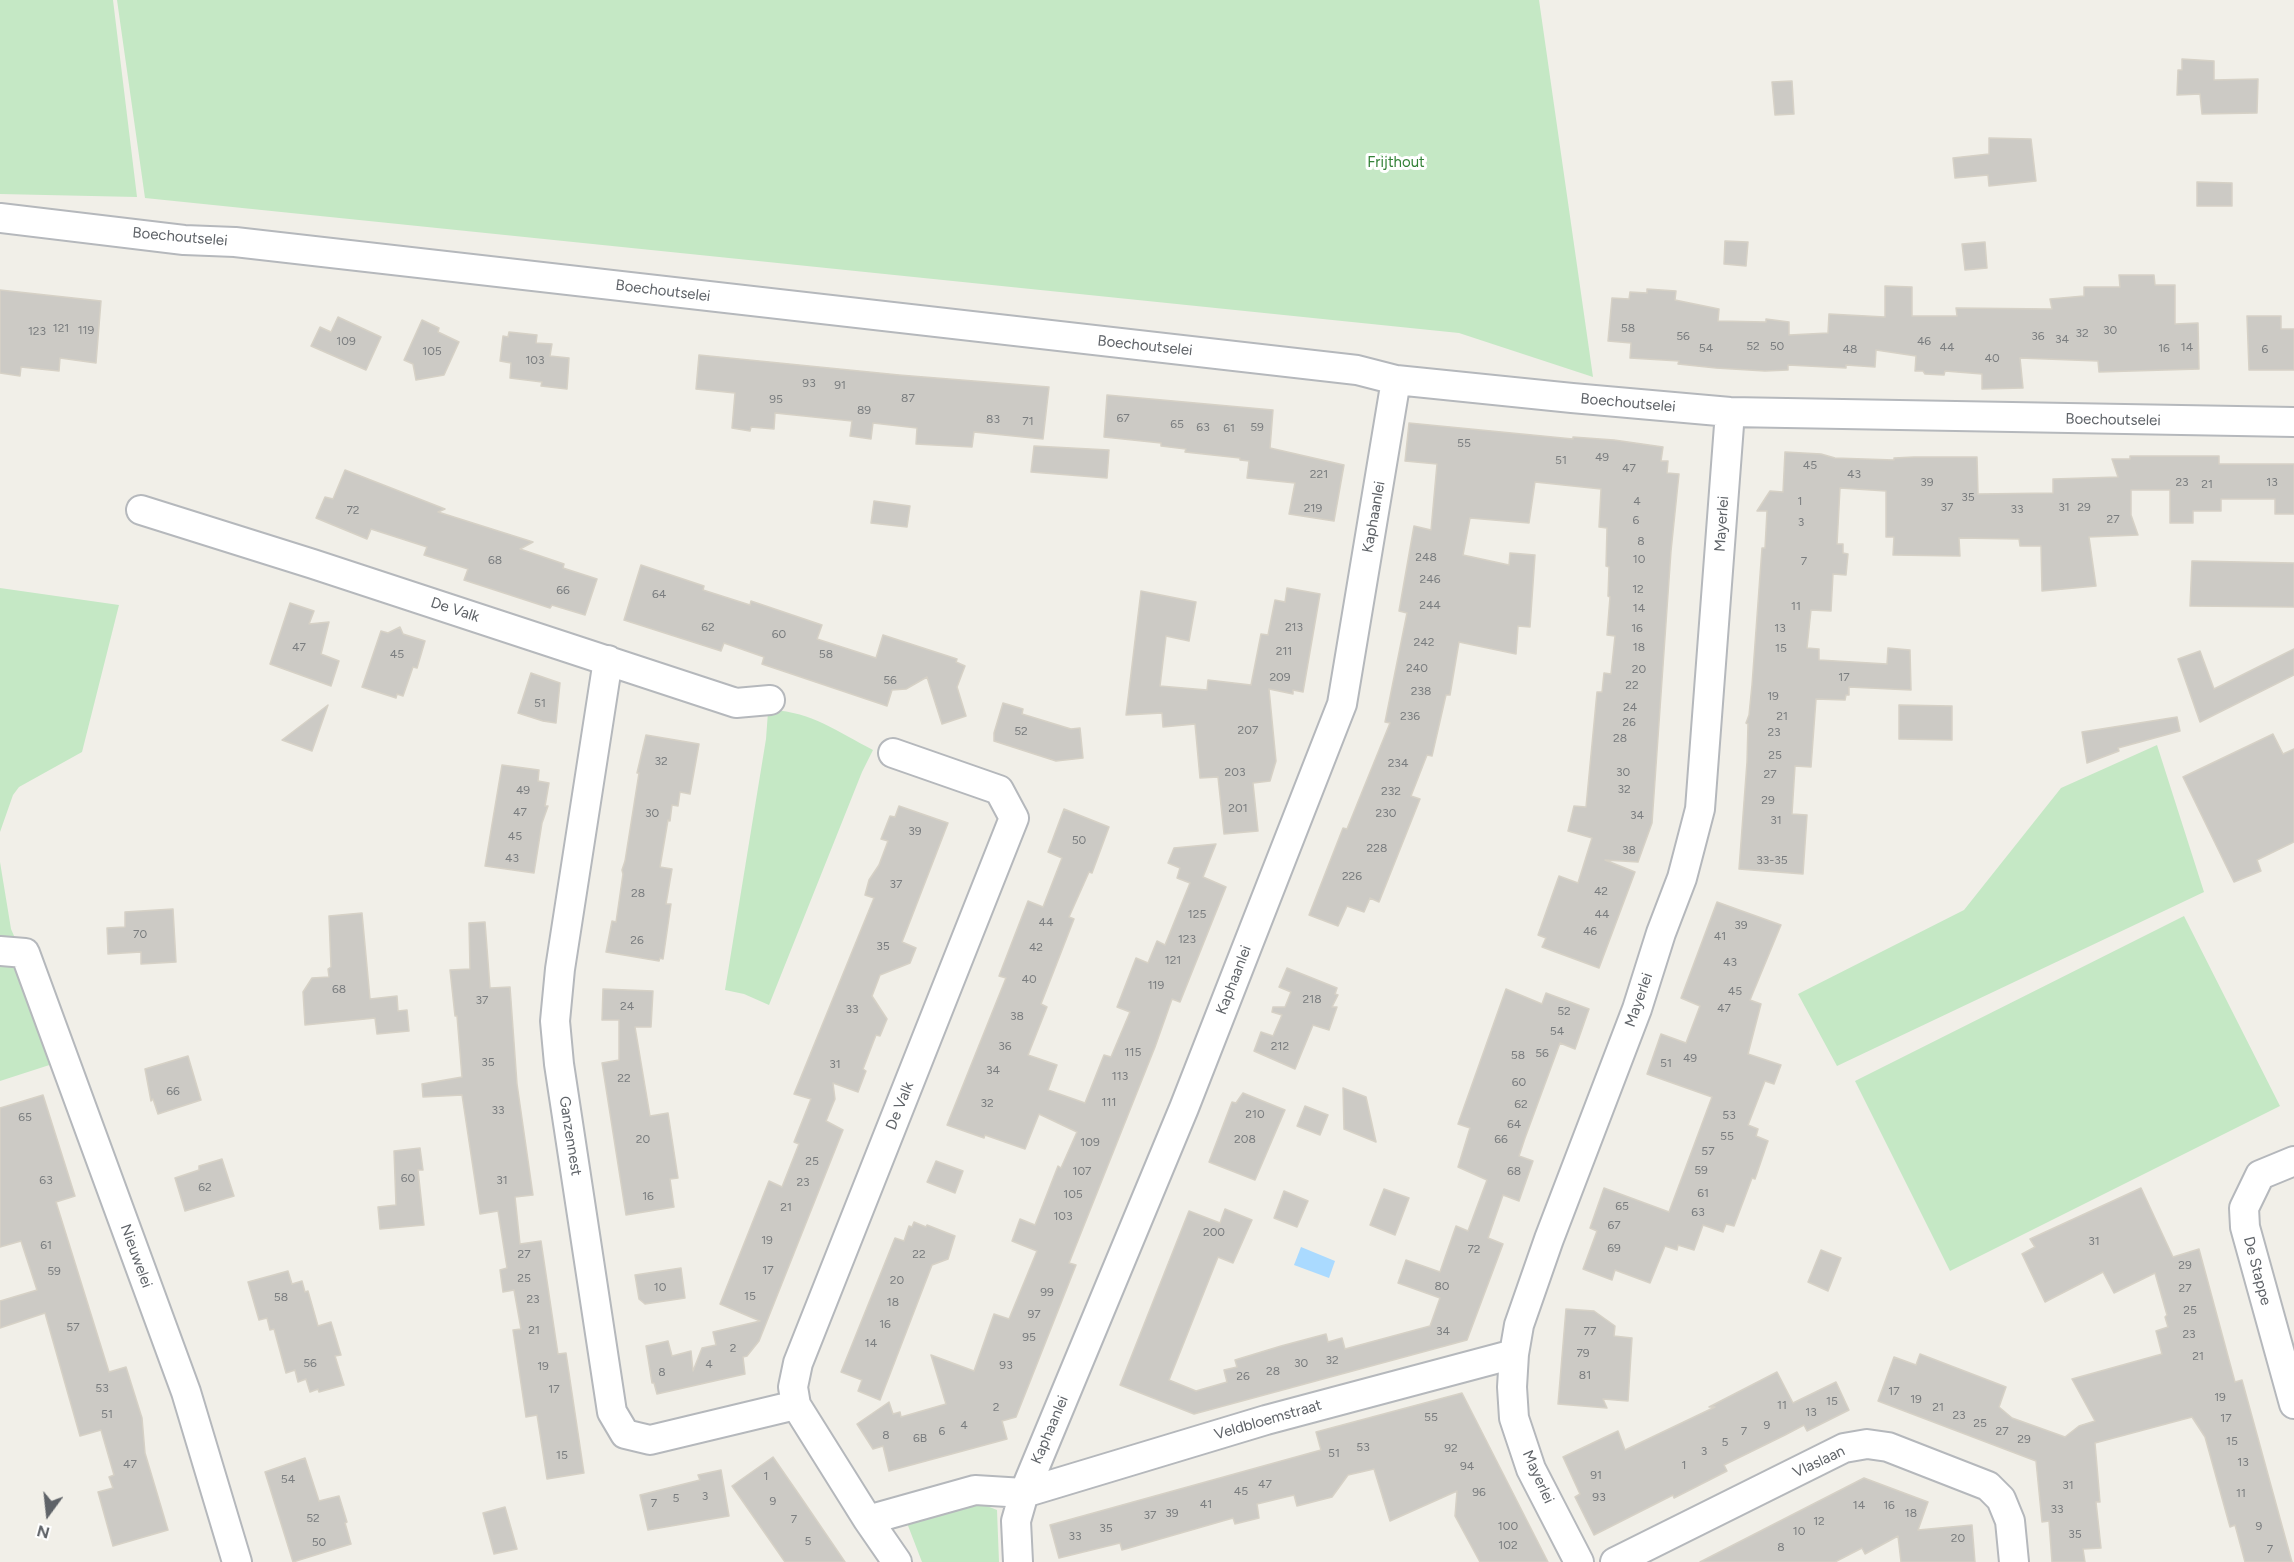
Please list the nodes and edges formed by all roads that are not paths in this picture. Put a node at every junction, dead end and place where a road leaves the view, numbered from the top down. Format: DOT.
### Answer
graph roads {
  1 [pos="0,218"];
  2 [pos="1396,380"];
  3 [pos="1730,412"];
  4 [pos="2294,422"];
  5 [pos="141,510"];
  6 [pos="608,660"];
  7 [pos="770,700"];
  8 [pos="893,753"];
  9 [pos="13,952"];
  10 [pos="2294,1161"];
  11 [pos="1514,1354"];
  12 [pos="2294,1404"];
  13 [pos="796,1406"];
  14 [pos="1024,1493"];
  15 [pos="868,1520"];
  16 [pos="237,1562"];
  17 [pos="897,1562"];
  18 [pos="1018,1562"];
  19 [pos="1579,1562"];
  20 [pos="1615,1562"];
  21 [pos="2014,1562"];
  1 -- 2 [label="street, Boechoutselei"];
  2 -- 3 [label="street, Boechoutselei"];
  2 -- 14 [label="street, Kaphaanlei"];
  3 -- 4 [label="street, Boechoutselei"];
  3 -- 11 [label="street, Mayerlei"];
  5 -- 6 [label="street, De Valk"];
  6 -- 7 [label="street, De Valk"];
  6 -- 13 [label="street, Ganzennest"];
  8 -- 13 [label="street, De Valk"];
  9 -- 16 [label="street, Nieuwelei"];
  10 -- 12 [label="street, De Stappe"];
  11 -- 14 [label="street, Veldbloemstraat"];
  11 -- 19 [label="street, Mayerlei"];
  13 -- 15 [label="street"];
  14 -- 15 [label="street"];
  14 -- 18 [label="street, Kaphaanlei"];
  15 -- 17 [label="street"];
  20 -- 21 [label="street, Vlaslaan"];
}
